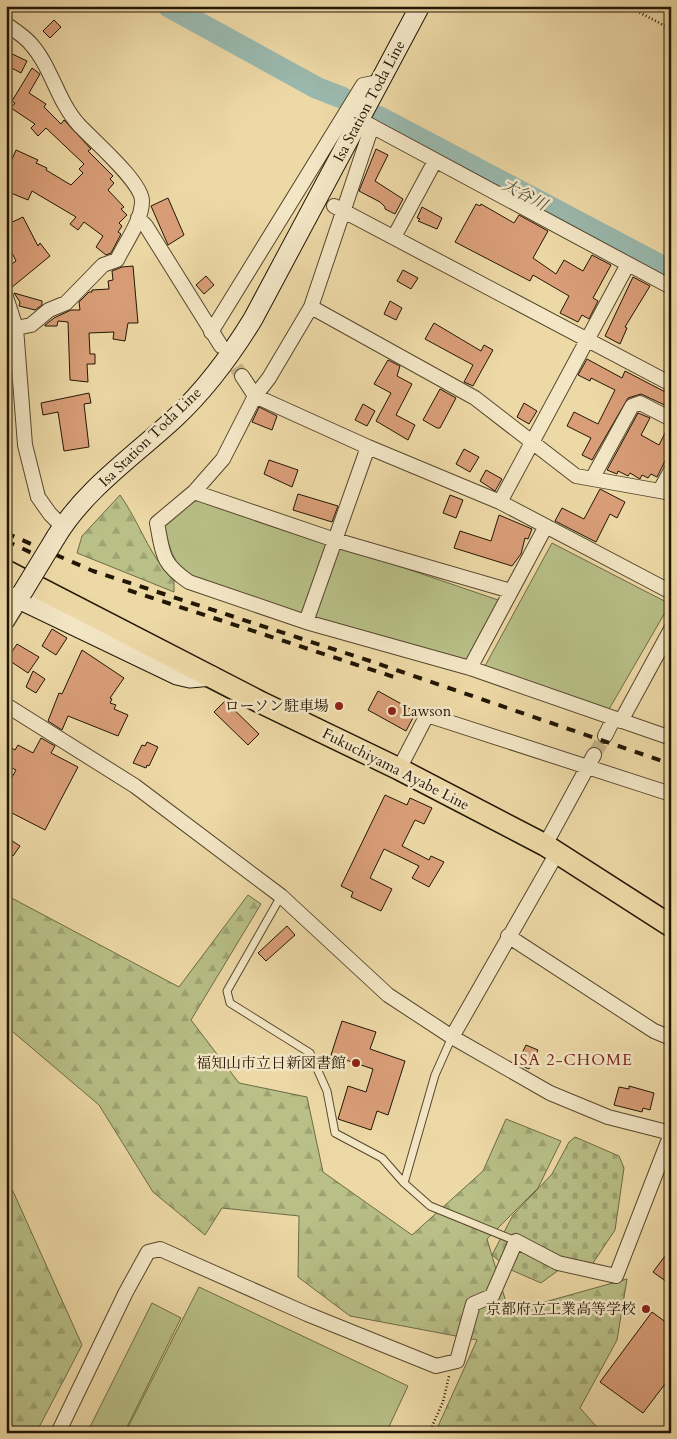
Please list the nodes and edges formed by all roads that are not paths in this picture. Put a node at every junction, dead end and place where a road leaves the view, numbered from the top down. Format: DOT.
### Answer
graph roads {
  1 [pos="420,6"];
  2 [pos="6,24"];
  3 [pos="379,82"];
  4 [pos="366,123"];
  5 [pos="435,161"];
  6 [pos="338,209"];
  7 [pos="138,218"];
  8 [pos="394,237"];
  9 [pos="628,264"];
  10 [pos="671,288"];
  11 [pos="6,297"];
  12 [pos="311,307"];
  13 [pos="16,328"];
  14 [pos="211,332"];
  15 [pos="587,340"];
  16 [pos="221,346"];
  17 [pos="242,376"];
  18 [pos="671,384"];
  19 [pos="255,396"];
  20 [pos="671,419"];
  21 [pos="533,441"];
  22 [pos="368,447"];
  23 [pos="671,470"];
  24 [pos="593,477"];
  25 [pos="666,491"];
  26 [pos="194,492"];
  27 [pos="500,502"];
  28 [pos="546,526"];
  29 [pos="59,531"];
  30 [pos="335,540"];
  31 [pos="6,571"];
  32 [pos="511,592"];
  33 [pos="671,592"];
  34 [pos="16,595"];
  35 [pos="6,621"];
  36 [pos="306,622"];
  37 [pos="671,628"];
  38 [pos="470,668"];
  39 [pos="212,676"];
  40 [pos="6,705"];
  41 [pos="618,720"];
  42 [pos="605,736"];
  43 [pos="671,738"];
  44 [pos="591,761"];
  45 [pos="399,769"];
  46 [pos="671,794"];
  47 [pos="551,849"];
  48 [pos="281,896"];
  49 [pos="669,920"];
  50 [pos="508,936"];
  51 [pos="452,1037"];
  52 [pos="671,1038"];
  53 [pos="671,1134"];
  54 [pos="404,1184"];
  55 [pos="516,1242"];
  56 [pos="58,1433"];
  1 -- 3 [label="main road, Isa Station Toda Line"];
  2 -- 7 [label="street"];
  3 -- 4 [label="main road, Isa Station Toda Line"];
  3 -- 14 [label="street"];
  4 -- 5 [label="street"];
  4 -- 6 [label="street"];
  4 -- 29 [label="main road, Isa Station Toda Line"];
  5 -- 8 [label="street"];
  5 -- 9 [label="street"];
  6 -- 8 [label="street"];
  6 -- 12 [label="street"];
  7 -- 13 [label="street"];
  7 -- 14 [label="street"];
  8 -- 15 [label="street"];
  9 -- 10 [label="street"];
  9 -- 15 [label="street"];
  11 -- 13 [label="street"];
  12 -- 19 [label="street"];
  12 -- 21 [label="street"];
  13 -- 29 [label="street"];
  14 -- 16 [label="street"];
  15 -- 18 [label="street"];
  15 -- 21 [label="street"];
  17 -- 19 [label="street"];
  19 -- 22 [label="street"];
  19 -- 26 [label="street"];
  20 -- 24 [label="street"];
  21 -- 24 [label="street"];
  21 -- 27 [label="street"];
  22 -- 27 [label="street"];
  22 -- 30 [label="street"];
  23 -- 25 [label="street"];
  24 -- 25 [label="street"];
  26 -- 30 [label="street"];
  26 -- 36 [label="street"];
  27 -- 28 [label="street"];
  28 -- 32 [label="street"];
  28 -- 33 [label="street"];
  29 -- 34 [label="main road, Isa Station Toda Line, bridge"];
  30 -- 32 [label="street"];
  30 -- 36 [label="street"];
  31 -- 39 [label="main road, Fukuchiyama Ayabe Line"];
  32 -- 38 [label="street"];
  34 -- 35 [label="street"];
  34 -- 39 [label="main road"];
  36 -- 38 [label="street"];
  37 -- 41 [label="street"];
  38 -- 41 [label="street"];
  39 -- 45 [label="main road, Fukuchiyama Ayabe Line"];
  40 -- 48 [label="street"];
  41 -- 42 [label="street"];
  41 -- 43 [label="street"];
  44 -- 45 [label="street"];
  44 -- 46 [label="street"];
  44 -- 47 [label="street"];
  45 -- 47 [label="main road, Fukuchiyama Ayabe Line"];
  47 -- 49 [label="main road, Fukuchiyama Ayabe Line"];
  47 -- 50 [label="street"];
  48 -- 51 [label="street"];
  48 -- 54 [label="lane"];
  50 -- 51 [label="street"];
  50 -- 52 [label="street"];
  51 -- 53 [label="street"];
  51 -- 54 [label="lane"];
  53 -- 55 [label="street"];
  54 -- 55 [label="lane"];
  55 -- 56 [label="street"];
}
